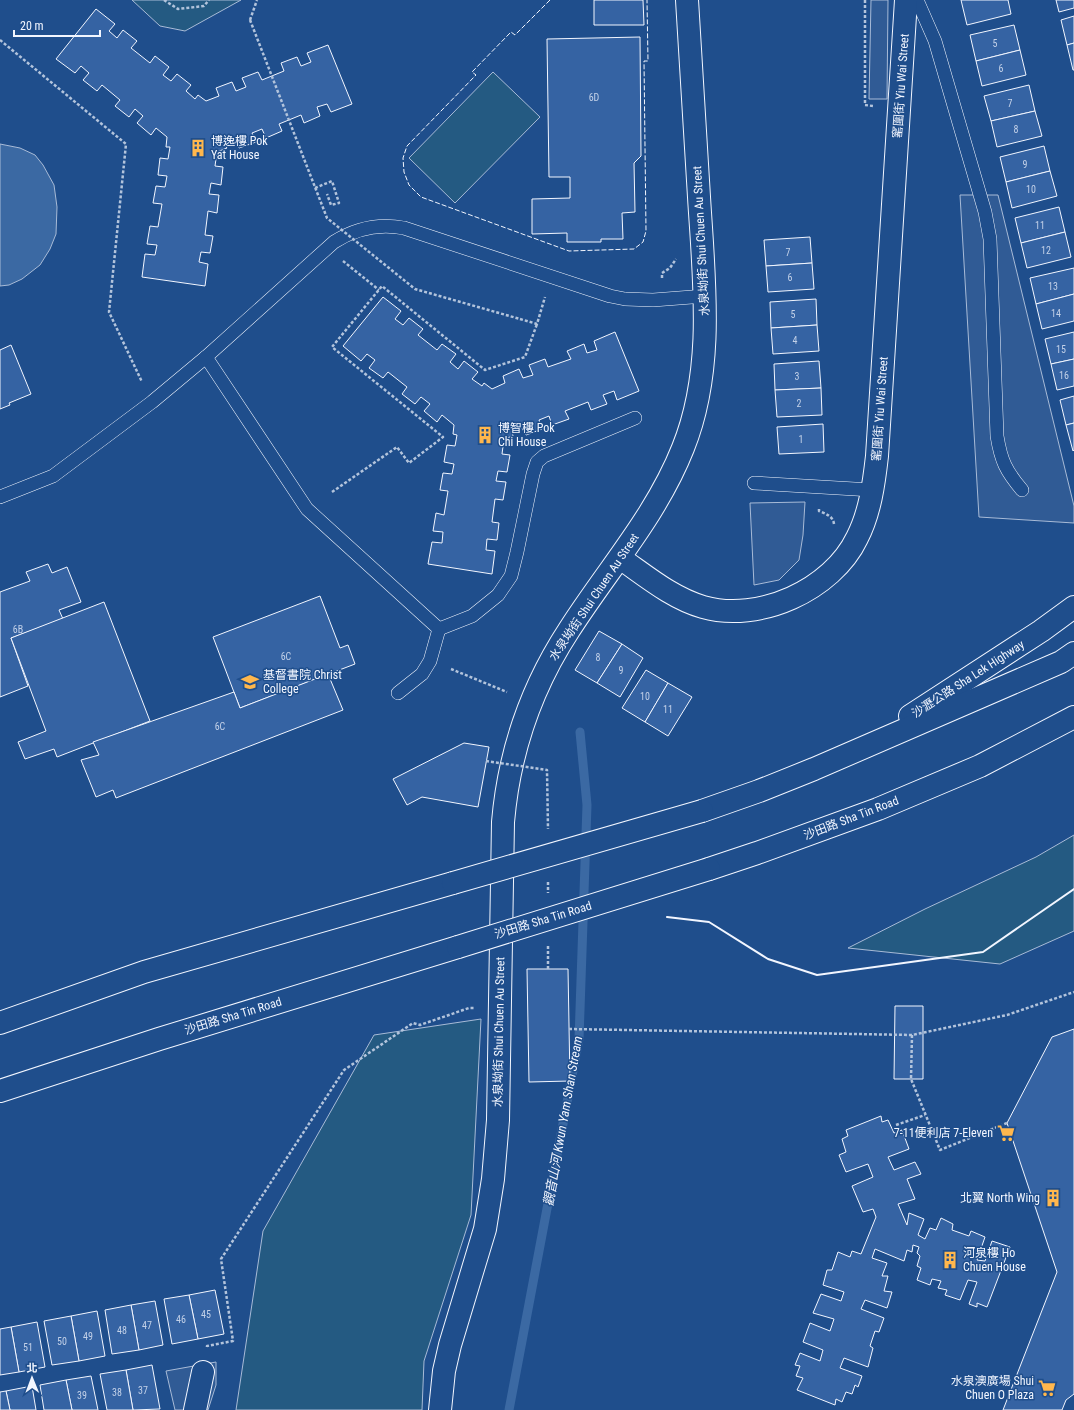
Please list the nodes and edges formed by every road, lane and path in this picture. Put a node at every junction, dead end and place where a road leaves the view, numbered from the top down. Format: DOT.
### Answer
graph roads {
  1 [pos="164,0"];
  2 [pos="209,0"];
  3 [pos="257,0"];
  4 [pos="687,0"];
  5 [pos="865,0"];
  6 [pos="906,0"];
  7 [pos="917,0"];
  8 [pos="0,40"];
  9 [pos="878,106"];
  10 [pos="315,188"];
  11 [pos="327,194"];
  12 [pos="343,261"];
  13 [pos="379,290"];
  14 [pos="705,296"];
  15 [pos="545,297"];
  16 [pos="537,324"];
  17 [pos="206,357"];
  18 [pos="152,402"];
  19 [pos="635,418"];
  20 [pos="754,483"];
  21 [pos="820,487"];
  22 [pos="872,490"];
  23 [pos="1022,490"];
  24 [pos="332,492"];
  25 [pos="0,497"];
  26 [pos="835,527"];
  27 [pos="620,558"];
  28 [pos="1074,608"];
  29 [pos="439,629"];
  30 [pos="1074,653"];
  31 [pos="430,660"];
  32 [pos="508,692"];
  33 [pos="398,693"];
  34 [pos="1074,717"];
  35 [pos="860,749"];
  36 [pos="1074,992"];
  37 [pos="477,1008"];
  38 [pos="0,1023"];
  39 [pos="569,1029"];
  40 [pos="912,1035"];
  41 [pos="0,1091"];
  42 [pos="926,1114"];
  43 [pos="1007,1124"];
  44 [pos="896,1125"];
  45 [pos="203,1372"];
  46 [pos="195,1410"];
  47 [pos="440,1410"];
  1 -- 2 [label="path"];
  3 -- 10 [label="path, bridge"];
  4 -- 14 [label="main road, 水泉坳街 Shui Chuen Au Street"];
  5 -- 9 [label="path"];
  6 -- 22 [label="main road, 窰圍街 Yiu Wai Street"];
  7 -- 23 [label="lane"];
  8 -- 18 [label="path"];
  10 -- 11 [label="path"];
  10 -- 16 [label="path, bridge"];
  12 -- 13 [label="path"];
  13 -- 16 [label="path"];
  13 -- 24 [label="path"];
  14 -- 17 [label="lane"];
  14 -- 27 [label="main road, 水泉坳街 Shui Chuen Au Street"];
  15 -- 16 [label="path"];
  17 -- 18 [label="lane"];
  17 -- 29 [label="lane"];
  18 -- 25 [label="lane"];
  19 -- 29 [label="lane"];
  20 -- 21 [label="lane"];
  21 -- 22 [label="lane"];
  21 -- 26 [label="path"];
  22 -- 27 [label="main road, 窰圍街 Yiu Wai Street"];
  27 -- 47 [label="main road, 水泉坳街 Shui Chuen Au Street"];
  28 -- 35 [label="main road, 沙瀝公路 Sha Lek Highway"];
  29 -- 31 [label="lane"];
  30 -- 35 [label="main road"];
  31 -- 32 [label="path"];
  31 -- 33 [label="lane"];
  34 -- 41 [label="main road, 沙田路 Sha Tin Road, bridge"];
  35 -- 38 [label="main road, bridge"];
  36 -- 40 [label="path"];
  37 -- 45 [label="path"];
  39 -- 40 [label="path"];
  40 -- 42 [label="path"];
  42 -- 43 [label="path"];
  42 -- 44 [label="path"];
  45 -- 46 [label="main road"];
}
